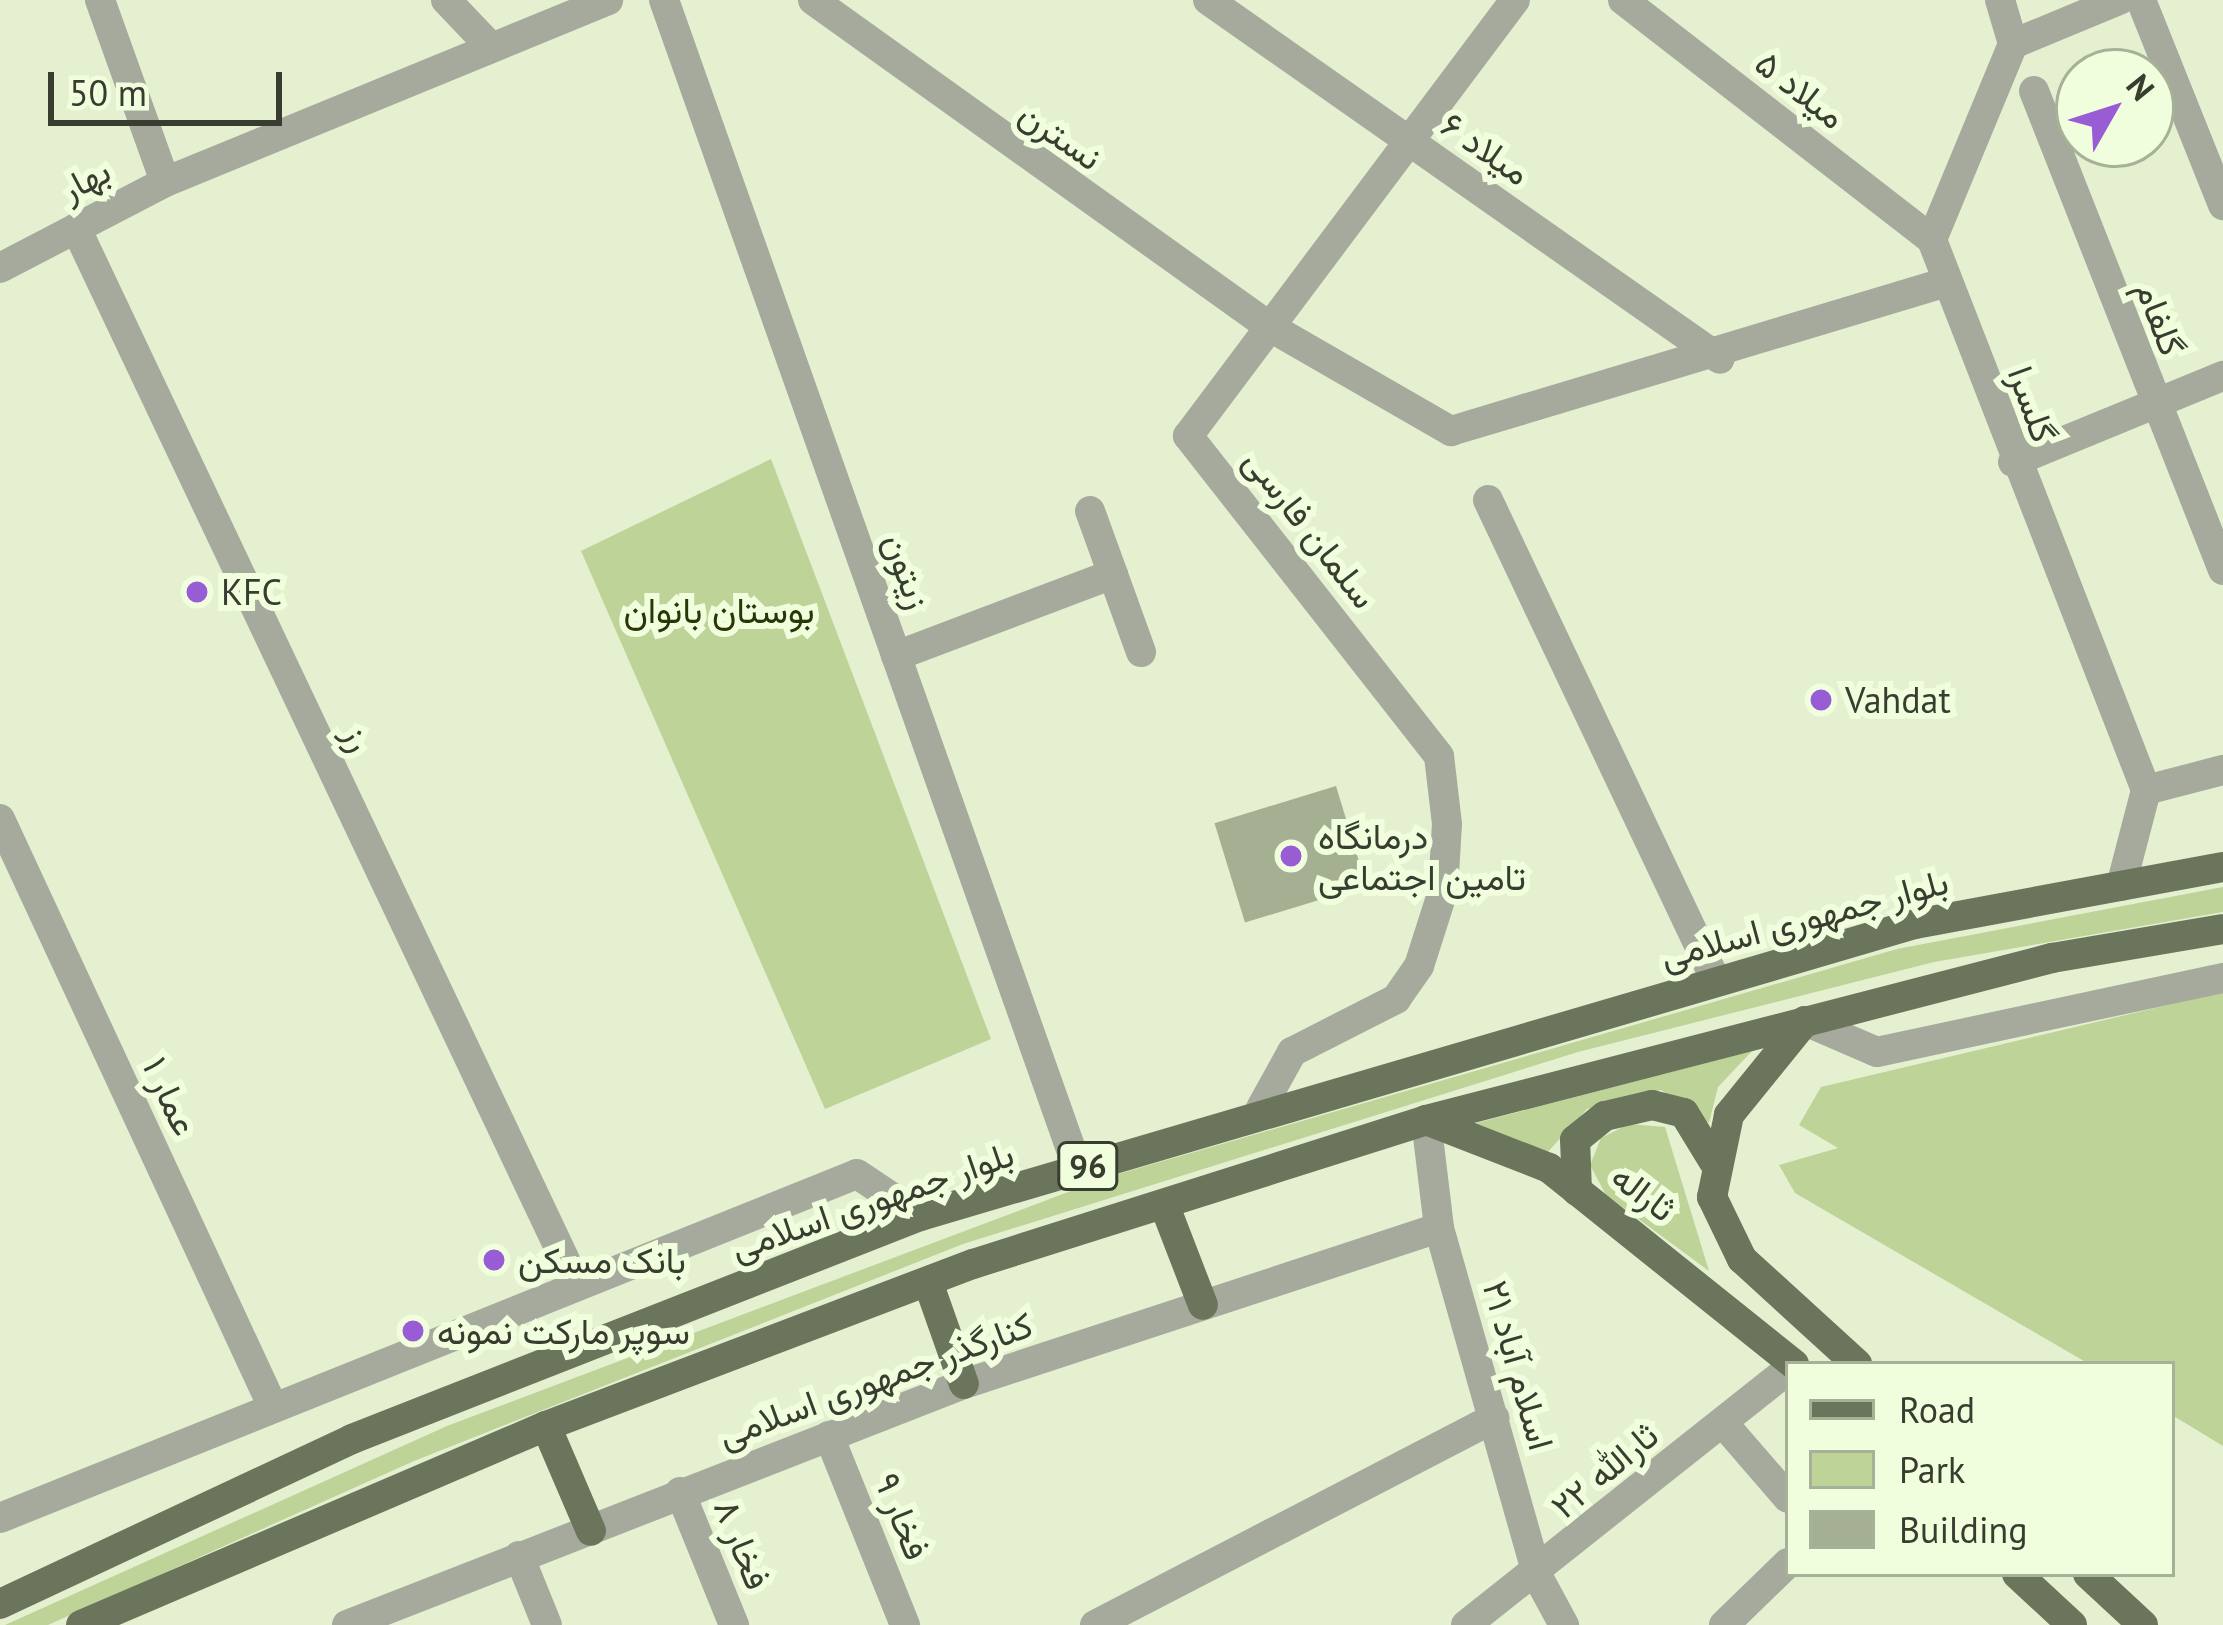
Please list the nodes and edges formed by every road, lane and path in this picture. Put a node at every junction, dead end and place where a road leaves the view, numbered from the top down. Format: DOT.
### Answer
graph roads {
  1 [pos="100,0"];
  2 [pos="446,0"];
  3 [pos="608,0"];
  4 [pos="664,0"];
  5 [pos="812,0"];
  6 [pos="1208,0"];
  7 [pos="1515,0"];
  8 [pos="1623,0"];
  9 [pos="2000,0"];
  10 [pos="2119,0"];
  11 [pos="2141,0"];
  12 [pos="2013,44"];
  13 [pos="490,46"];
  14 [pos="2035,91"];
  15 [pos="1409,142"];
  16 [pos="164,182"];
  17 [pos="2223,205"];
  18 [pos="76,228"];
  19 [pos="1932,240"];
  20 [pos="0,268"];
  21 [pos="1947,282"];
  22 [pos="1270,327"];
  23 [pos="1720,359"];
  24 [pos="2223,376"];
  25 [pos="2151,402"];
  26 [pos="2013,463"];
  27 [pos="1488,500"];
  28 [pos="1090,512"];
  29 [pos="2223,570"];
  30 [pos="1113,574"];
  31 [pos="1141,652"];
  32 [pos="896,656"];
  33 [pos="2223,770"];
  34 [pos="2146,790"];
  35 [pos="0,819"];
  36 [pos="2223,867"];
  37 [pos="2121,886"];
  38 [pos="2223,929"];
  39 [pos="2223,978"];
  40 [pos="1716,981"];
  41 [pos="1805,1021"];
  42 [pos="1261,1108"];
  43 [pos="1426,1120"];
  44 [pos="1714,1162"];
  45 [pos="1078,1169"];
  46 [pos="1577,1191"];
  47 [pos="1164,1204"];
  48 [pos="920,1216"];
  49 [pos="1439,1228"];
  50 [pos="574,1279"];
  51 [pos="928,1282"];
  52 [pos="1203,1305"];
  53 [pos="1854,1361"];
  54 [pos="1785,1362"];
  55 [pos="1785,1372"];
  56 [pos="964,1384"];
  57 [pos="272,1405"];
  58 [pos="1495,1418"];
  59 [pos="1723,1423"];
  60 [pos="545,1426"];
  61 [pos="829,1436"];
  62 [pos="680,1492"];
  63 [pos="1785,1495"];
  64 [pos="0,1518"];
  65 [pos="591,1531"];
  66 [pos="519,1556"];
  67 [pos="1785,1567"];
  68 [pos="1538,1577"];
  69 [pos="2020,1577"];
  70 [pos="2091,1577"];
  71 [pos="0,1604"];
  72 [pos="1739,1621"];
  73 [pos="81,1625"];
  74 [pos="346,1625"];
  75 [pos="547,1625"];
  76 [pos="734,1625"];
  77 [pos="905,1625"];
  78 [pos="1095,1625"];
  79 [pos="1466,1625"];
  80 [pos="1564,1625"];
  81 [pos="2072,1625"];
  82 [pos="2144,1625"];
  1 -- 16 [label="street"];
  2 -- 13 [label="street"];
  3 -- 13 [label="street, بهار"];
  4 -- 32 [label="street, زیتون"];
  5 -- 22 [label="street, نسترن"];
  6 -- 15 [label="street, میلاد ۶"];
  7 -- 15 [label="street, سلمان فارسی"];
  8 -- 19 [label="street, میلاد ۵"];
  9 -- 12 [label="street"];
  10 -- 12 [label="street"];
  11 -- 17 [label="street"];
  12 -- 19 [label="street"];
  13 -- 16 [label="street, بهار"];
  14 -- 25 [label="street, گلفام"];
  15 -- 22 [label="street, سلمان فارسی"];
  15 -- 23 [label="street, میلاد ۶"];
  16 -- 18 [label="street, بهار"];
  18 -- 20 [label="street, بهار"];
  18 -- 50 [label="street, رز"];
  19 -- 21 [label="street, گلسرا"];
  21 -- 23 [label="street, نسترن"];
  21 -- 26 [label="street, گلسرا"];
  22 -- 23 [label="street, نسترن"];
  22 -- 42 [label="street, سلمان فارسی"];
  24 -- 25 [label="street"];
  25 -- 26 [label="street"];
  25 -- 29 [label="street, گلفام"];
  26 -- 34 [label="street, گلسرا"];
  27 -- 40 [label="street"];
  28 -- 30 [label="street"];
  30 -- 31 [label="street"];
  30 -- 32 [label="street"];
  32 -- 45 [label="street, زیتون"];
  33 -- 34 [label="street"];
  34 -- 37 [label="street"];
  35 -- 57 [label="street, عمار ۱"];
  36 -- 37 [label="main road, بلوار جمهوری اسلامی / 96"];
  37 -- 40 [label="main road, بلوار جمهوری اسلامی / 96"];
  38 -- 41 [label="main road, 96"];
  39 -- 41 [label="street"];
  40 -- 42 [label="main road, بلوار جمهوری اسلامی / 96"];
  41 -- 43 [label="main road, 96"];
  41 -- 44 [label="main road, ثاراله"];
  42 -- 45 [label="main road, بلوار جمهوری اسلامی / 96"];
  43 -- 46 [label="main road, ثاراله"];
  43 -- 47 [label="main road, 96"];
  43 -- 49 [label="street, اسلام آباد ۲۱"];
  44 -- 46 [label="main road"];
  44 -- 53 [label="main road, ثاراله"];
  45 -- 48 [label="main road, بلوار جمهوری اسلامی / 96"];
  46 -- 54 [label="main road, ثاراله"];
  47 -- 51 [label="main road, 96"];
  47 -- 52 [label="main road"];
  48 -- 50 [label="street"];
  48 -- 71 [label="main road, بلوار جمهوری اسلامی / 96"];
  49 -- 52 [label="street, کنارگذر جمهوری اسلامی"];
  49 -- 58 [label="street, اسلام آباد ۲۱"];
  50 -- 57 [label="street"];
  51 -- 56 [label="main road"];
  51 -- 60 [label="main road, 96"];
  52 -- 56 [label="street, کنارگذر جمهوری اسلامی"];
  55 -- 59 [label="street, ثارالله ۲۲"];
  56 -- 61 [label="street, کنارگذر جمهوری اسلامی"];
  57 -- 64 [label="street"];
  58 -- 68 [label="street, اسلام آباد ۲۱"];
  58 -- 78 [label="street"];
  59 -- 63 [label="street"];
  59 -- 68 [label="street, ثارالله ۲۲"];
  60 -- 65 [label="main road"];
  60 -- 73 [label="main road, 96"];
  61 -- 62 [label="street, کنارگذر جمهوری اسلامی"];
  61 -- 77 [label="street, فخار ۹"];
  62 -- 65 [label="street, کنارگذر جمهوری اسلامی"];
  62 -- 76 [label="street, فخار ۸"];
  65 -- 66 [label="street, کنارگذر جمهوری اسلامی"];
  66 -- 74 [label="street, کنارگذر جمهوری اسلامی"];
  66 -- 75 [label="street"];
  67 -- 72 [label="street"];
  68 -- 79 [label="street, ثارالله ۲۲"];
  68 -- 80 [label="street, اسلام آباد ۲۱"];
  69 -- 81 [label="main road"];
  70 -- 82 [label="main road"];
}
